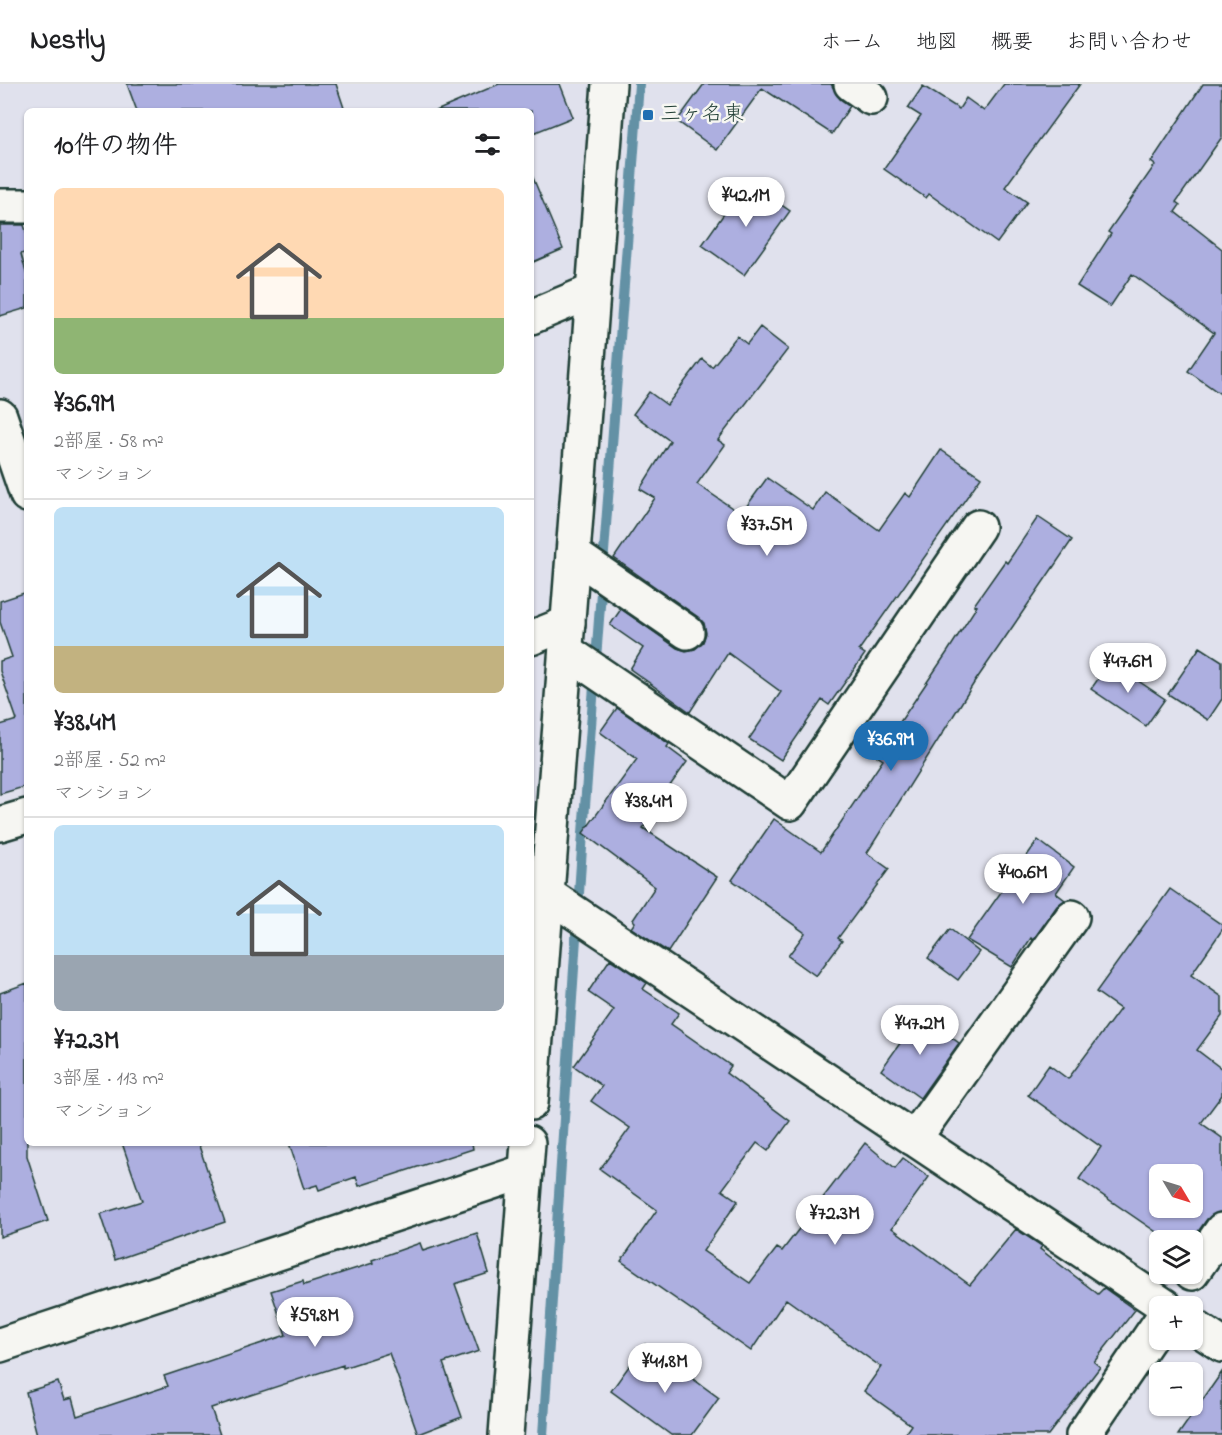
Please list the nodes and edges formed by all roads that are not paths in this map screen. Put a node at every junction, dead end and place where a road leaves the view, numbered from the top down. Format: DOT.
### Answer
graph roads {
  1 [pos="609,84"];
  2 [pos="0,206"];
  3 [pos="24,206"];
  4 [pos="593,291"];
  5 [pos="534,315"];
  6 [pos="0,416"];
  7 [pos="24,486"];
  8 [pos="978,527"];
  9 [pos="573,554"];
  10 [pos="687,632"];
  11 [pos="566,637"];
  12 [pos="534,638"];
  13 [pos="24,817"];
  14 [pos="0,824"];
  15 [pos="547,894"];
  16 [pos="1072,917"];
  17 [pos="534,1064"];
  18 [pos="914,1139"];
  19 [pos="527,1157"];
  20 [pos="1222,1230"];
  21 [pos="1203,1257"];
  22 [pos="1153,1296"];
  23 [pos="1203,1332"];
  24 [pos="1149,1338"];
  25 [pos="0,1345"];
  26 [pos="1222,1345"];
  27 [pos="506,1435"];
  28 [pos="1083,1435"];
  1 -- 4 [label="street"];
  2 -- 3 [label="street"];
  4 -- 5 [label="street"];
  4 -- 9 [label="street"];
  6 -- 7 [label="street"];
  8 -- 11 [label="street"];
  9 -- 10 [label="street"];
  9 -- 11 [label="street"];
  11 -- 12 [label="street"];
  11 -- 15 [label="street"];
  13 -- 14 [label="street"];
  15 -- 17 [label="street"];
  15 -- 18 [label="street"];
  16 -- 18 [label="street"];
  18 -- 22 [label="street"];
  19 -- 25 [label="street"];
  19 -- 27 [label="street"];
  20 -- 21 [label="street"];
  23 -- 26 [label="street"];
  24 -- 28 [label="street"];
}
